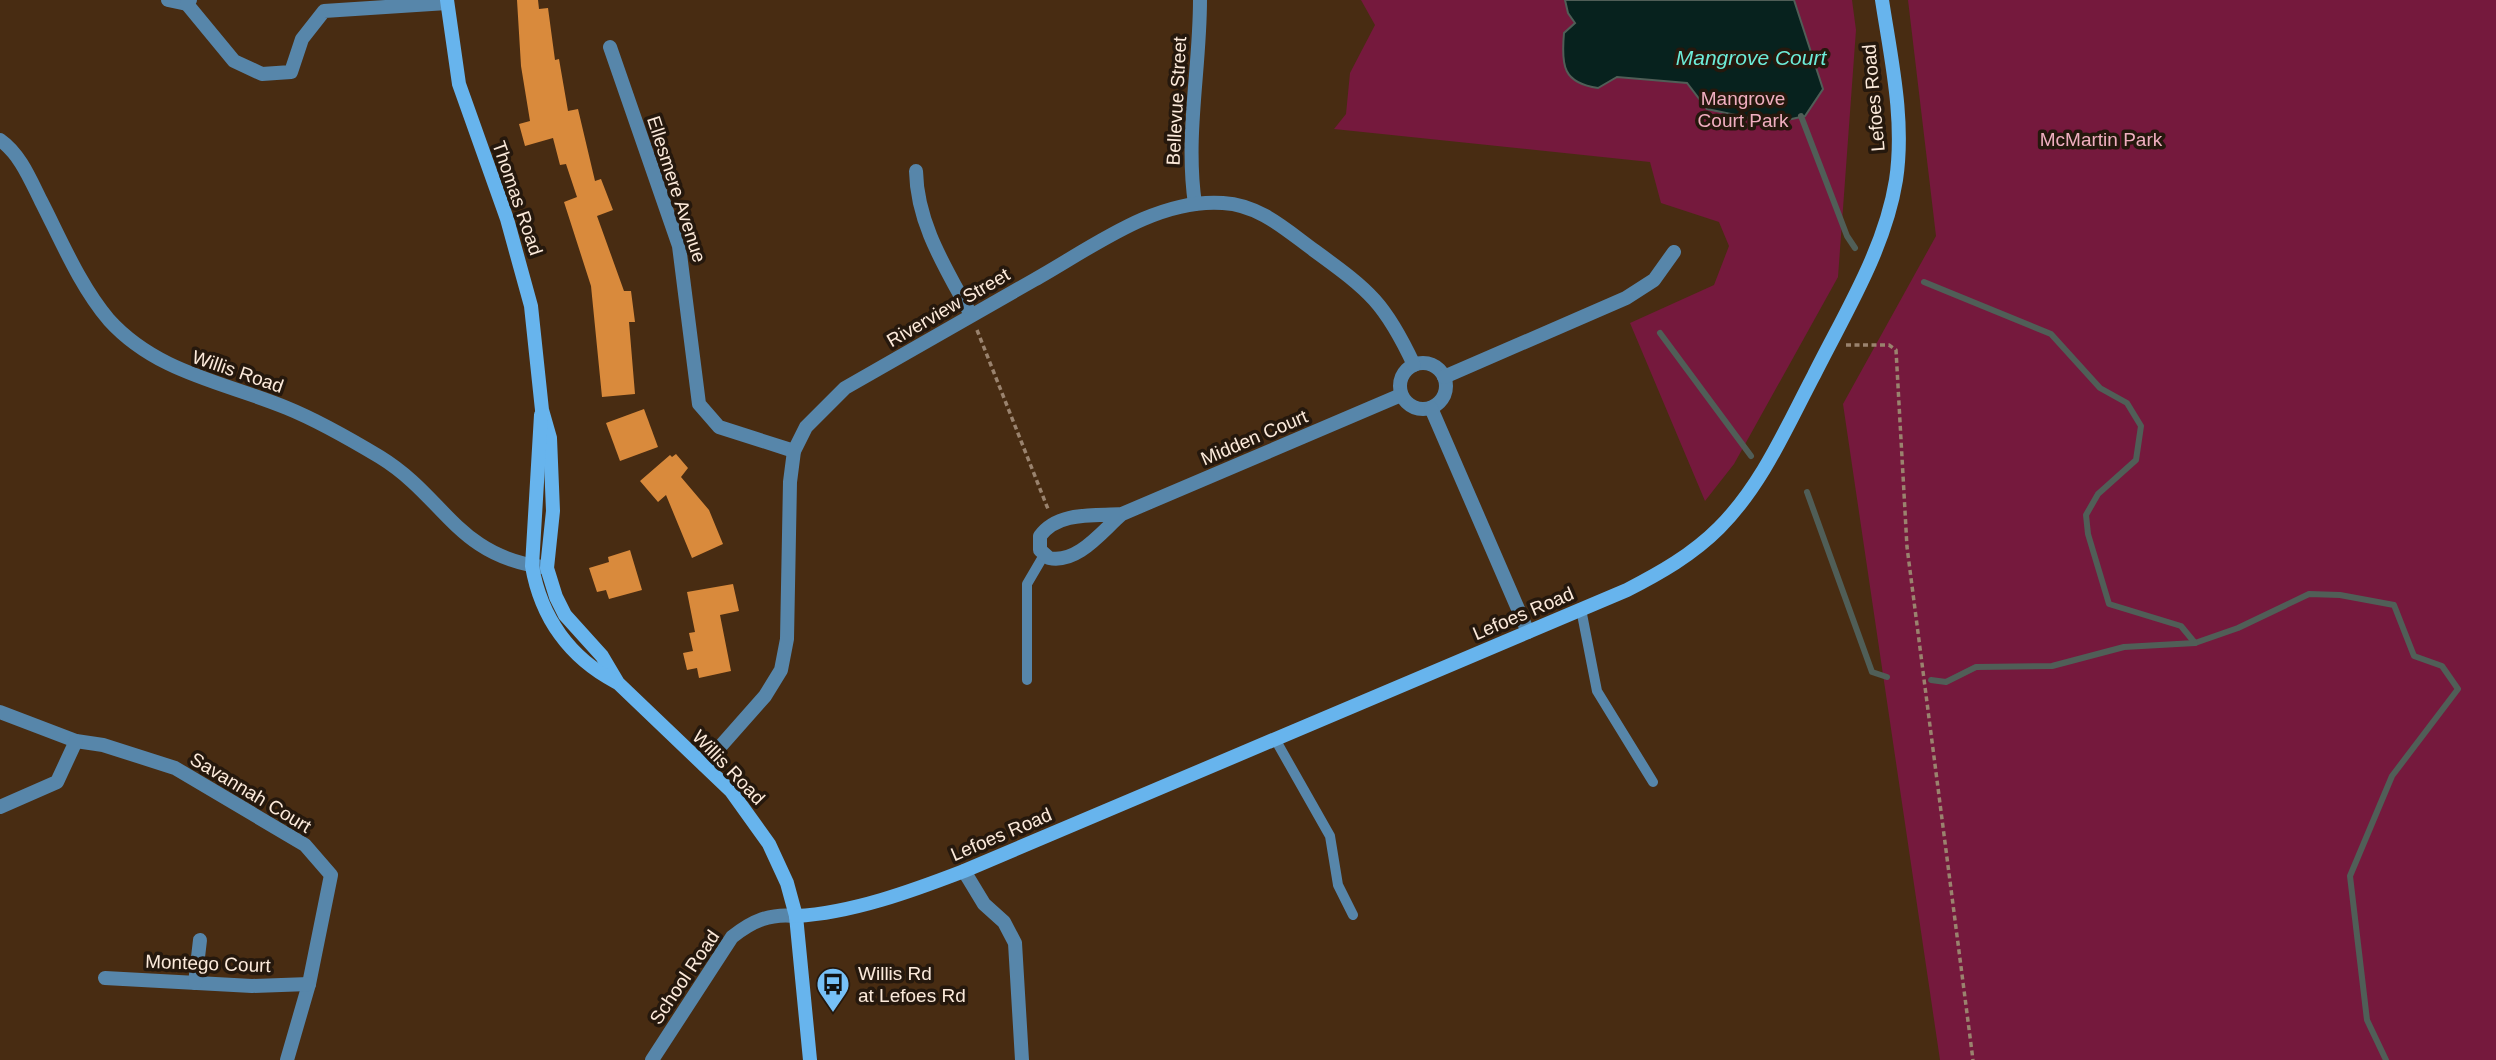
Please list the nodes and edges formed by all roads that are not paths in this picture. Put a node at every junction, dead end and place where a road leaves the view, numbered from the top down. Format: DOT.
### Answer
graph roads {
  1 [pos="168,0"];
  2 [pos="1200,0"];
  3 [pos="1882,0"];
  4 [pos="188,2"];
  5 [pos="447,2"];
  6 [pos="610,47"];
  7 [pos="0,140"];
  8 [pos="916,172"];
  9 [pos="1195,204"];
  10 [pos="1674,252"];
  11 [pos="971,315"];
  12 [pos="1414,365"];
  13 [pos="1444,377"];
  14 [pos="1401,395"];
  15 [pos="1432,408"];
  16 [pos="794,451"];
  17 [pos="1122,514"];
  18 [pos="1044,555"];
  19 [pos="539,567"];
  20 [pos="1581,609"];
  21 [pos="1528,632"];
  22 [pos="1027,680"];
  23 [pos="0,712"];
  24 [pos="1275,739"];
  25 [pos="76,741"];
  26 [pos="704,765"];
  27 [pos="1653,782"];
  28 [pos="0,807"];
  29 [pos="964,871"];
  30 [pos="1353,915"];
  31 [pos="796,916"];
  32 [pos="200,940"];
  33 [pos="105,978"];
  34 [pos="195,983"];
  35 [pos="309,984"];
  36 [pos="287,1060"];
  37 [pos="652,1060"];
  38 [pos="810,1060"];
  39 [pos="1022,1060"];
  1 -- 4 [label="street"];
  2 -- 9 [label="street, Bellevue Street"];
  3 -- 20 [label="street, Lefoes Road"];
  4 -- 5 [label="street"];
  5 -- 19 [label="street, Thomas Road"];
  6 -- 16 [label="street, Ellesmere Avenue"];
  7 -- 19 [label="street, Willis Road"];
  8 -- 11 [label="street"];
  9 -- 11 [label="street, Riverview Street"];
  9 -- 12 [label="street, Riverview Street"];
  10 -- 13 [label="street"];
  11 -- 16 [label="street, Riverview Street"];
  12 -- 13 [label="street"];
  12 -- 14 [label="street"];
  13 -- 15 [label="street"];
  14 -- 15 [label="street"];
  14 -- 17 [label="street, Midden Court"];
  15 -- 21 [label="street"];
  16 -- 26 [label="street, Riverview Street"];
  17 -- 18 [label="street, Midden Court"];
  17 -- 18 [label="street, Midden Court"];
  18 -- 22 [label="lane"];
  19 -- 26 [label="street, Willis Road"];
  20 -- 21 [label="street, Lefoes Road"];
  20 -- 27 [label="lane"];
  21 -- 24 [label="street, Lefoes Road"];
  23 -- 25 [label="street, Savannah Court"];
  24 -- 29 [label="street, Lefoes Road"];
  24 -- 30 [label="lane"];
  25 -- 28 [label="street"];
  25 -- 35 [label="street, Savannah Court"];
  26 -- 31 [label="street, Willis Road"];
  29 -- 31 [label="street, Lefoes Road"];
  29 -- 39 [label="street"];
  31 -- 37 [label="street, School Road"];
  31 -- 38 [label="street, Willis Road"];
  32 -- 34 [label="street"];
  33 -- 34 [label="street, Montego Court"];
  34 -- 35 [label="street, Montego Court"];
  35 -- 36 [label="street, Savannah Court"];
}
